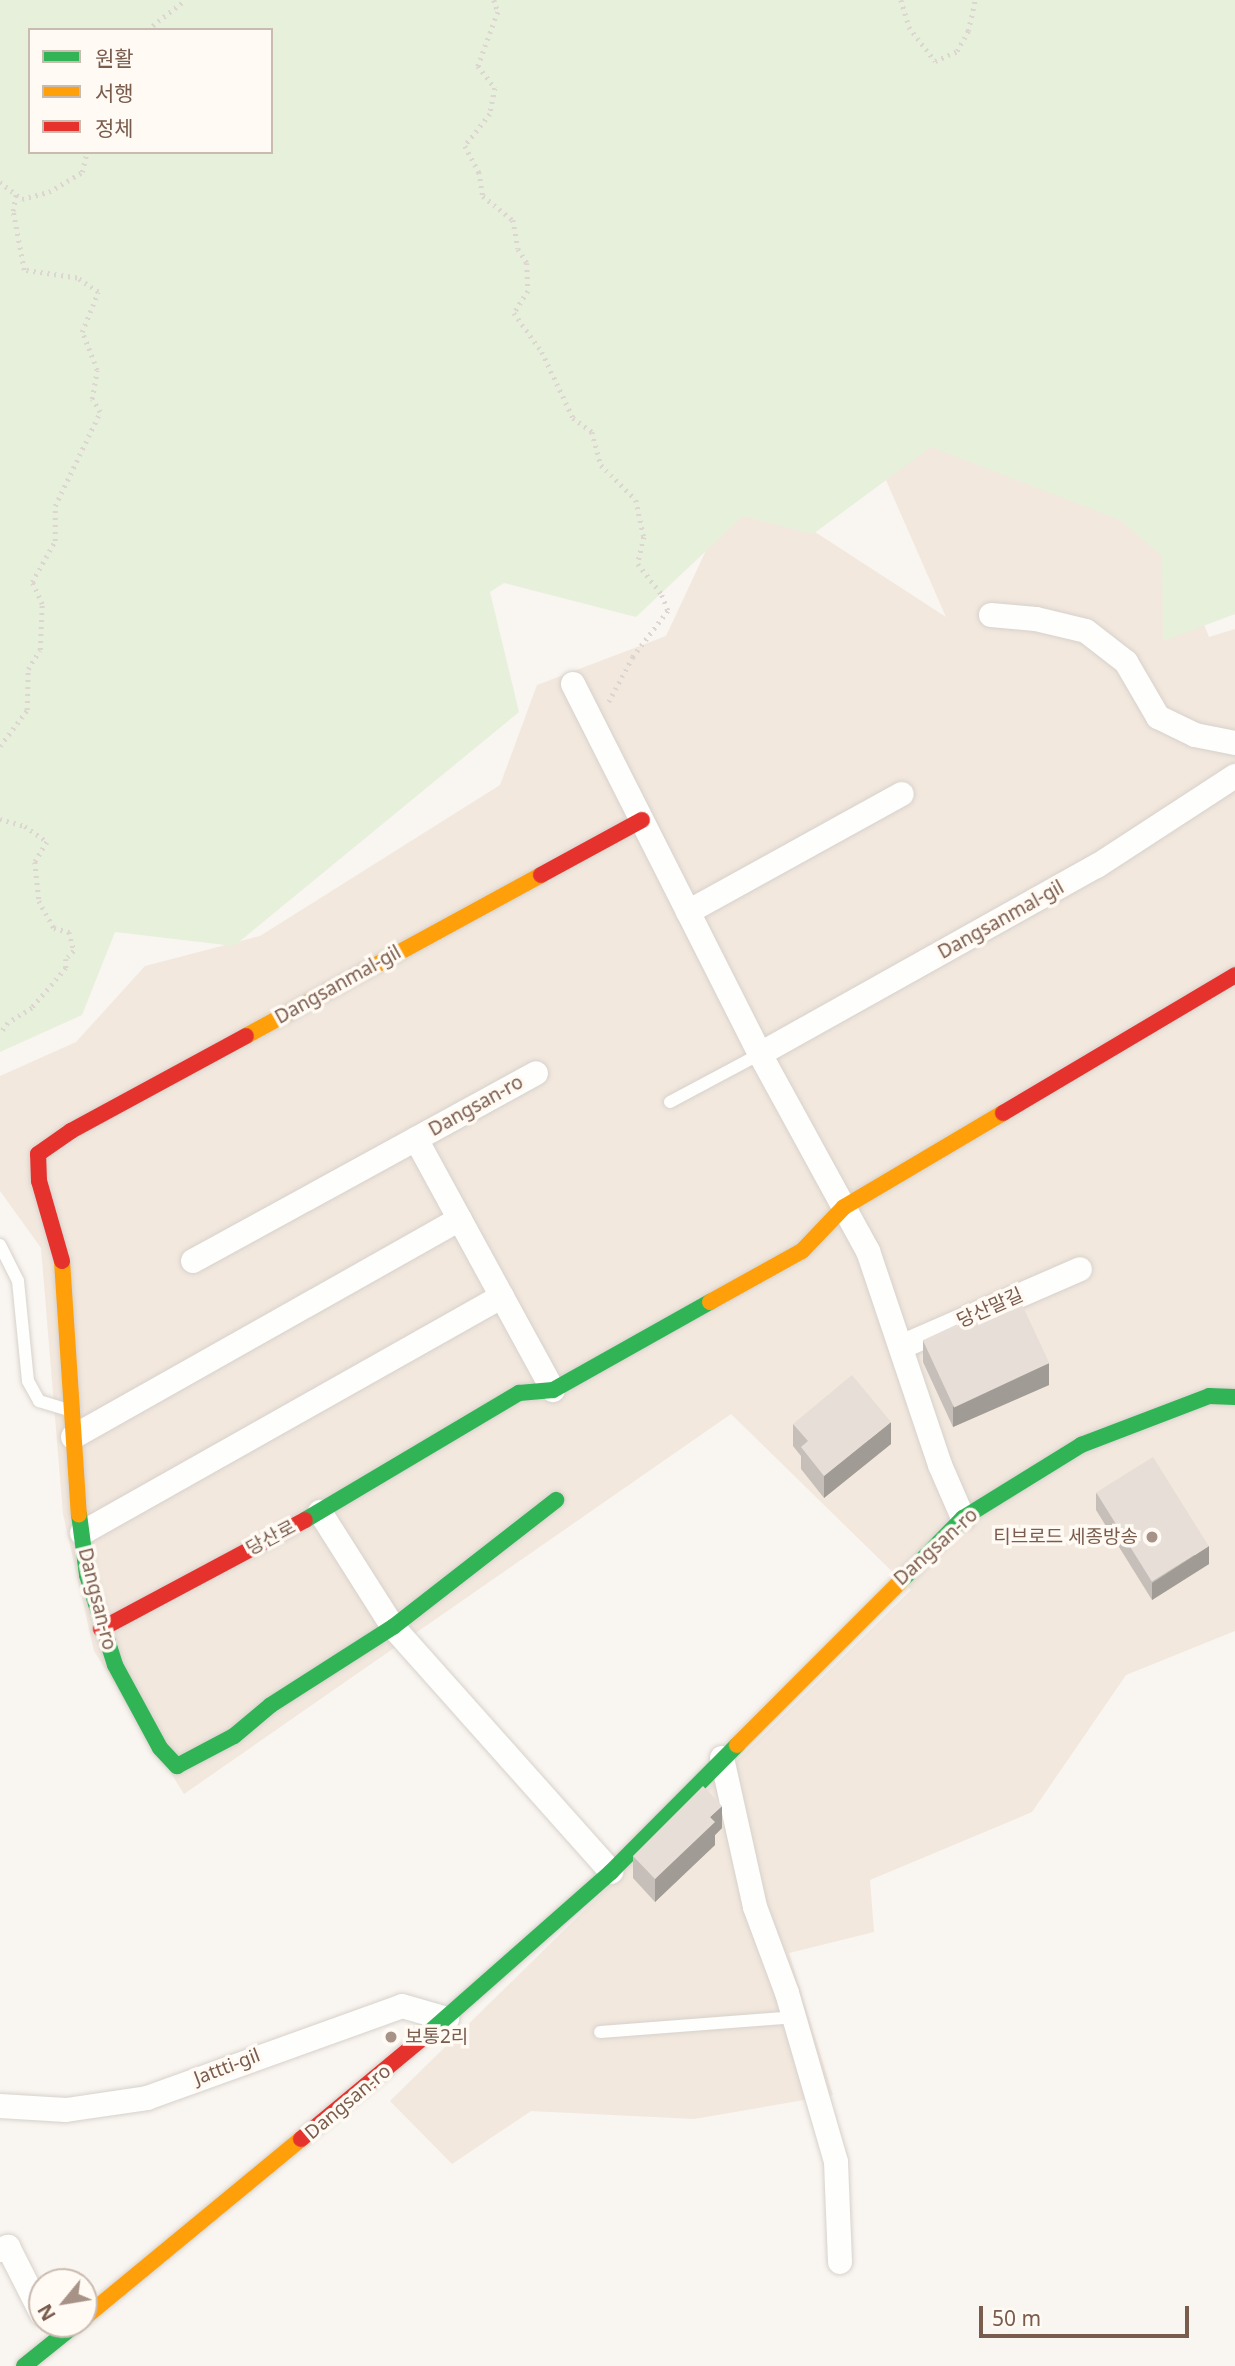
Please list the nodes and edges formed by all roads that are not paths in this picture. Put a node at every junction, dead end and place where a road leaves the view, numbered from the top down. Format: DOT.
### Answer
graph roads {
  1 [pos="991,615"];
  2 [pos="573,684"];
  3 [pos="1235,743"];
  4 [pos="1235,776"];
  5 [pos="902,794"];
  6 [pos="642,820"];
  7 [pos="688,912"];
  8 [pos="1235,975"];
  9 [pos="760,1054"];
  10 [pos="536,1073"];
  11 [pos="670,1102"];
  12 [pos="416,1139"];
  13 [pos="38,1154"];
  14 [pos="844,1207"];
  15 [pos="460,1219"];
  16 [pos="0,1245"];
  17 [pos="193,1261"];
  18 [pos="1080,1269"];
  19 [pos="502,1296"];
  20 [pos="901,1347"];
  21 [pos="1235,1376"];
  22 [pos="553,1390"];
  23 [pos="1209,1396"];
  24 [pos="1235,1397"];
  25 [pos="72,1411"];
  26 [pos="73,1437"];
  27 [pos="556,1500"];
  28 [pos="320,1512"];
  29 [pos="963,1518"];
  30 [pos="82,1533"];
  31 [pos="393,1627"];
  32 [pos="101,1629"];
  33 [pos="722,1758"];
  34 [pos="611,1872"];
  35 [pos="793,2017"];
  36 [pos="447,2019"];
  37 [pos="600,2032"];
  38 [pos="0,2106"];
  39 [pos="0,2250"];
  40 [pos="840,2262"];
  41 [pos="28,2287"];
  42 [pos="98,2306"];
  43 [pos="46,2338"];
  44 [pos="24,2366"];
  1 -- 3 [label="street"];
  2 -- 6 [label="street"];
  4 -- 9 [label="street, Dangsanmal-gil"];
  5 -- 7 [label="street"];
  6 -- 7 [label="street"];
  6 -- 13 [label="street, Dangsanmal-gil"];
  7 -- 9 [label="street"];
  8 -- 14 [label="street"];
  9 -- 11 [label="lane"];
  9 -- 14 [label="street"];
  10 -- 12 [label="street, Dangsan-ro"];
  12 -- 15 [label="street, Dangsan-ro"];
  12 -- 17 [label="street, Dangsan-ro"];
  13 -- 25 [label="street, Dangsan-ro"];
  14 -- 20 [label="street"];
  14 -- 22 [label="street"];
  15 -- 19 [label="street, Dangsan-ro"];
  15 -- 26 [label="street"];
  16 -- 25 [label="lane"];
  18 -- 20 [label="street, 당산말길"];
  19 -- 22 [label="street, Dangsan-ro"];
  19 -- 30 [label="street, Dangsan-ro"];
  20 -- 29 [label="street"];
  21 -- 23 [label="street"];
  22 -- 28 [label="street"];
  23 -- 24 [label="street, Dangsan-ro"];
  23 -- 29 [label="street, Dangsan-ro"];
  25 -- 26 [label="street, Dangsan-ro"];
  26 -- 30 [label="street, Dangsan-ro"];
  27 -- 31 [label="street"];
  28 -- 31 [label="street"];
  28 -- 32 [label="street, 당산로"];
  29 -- 33 [label="street, Dangsan-ro"];
  30 -- 32 [label="street, Dangsan-ro"];
  31 -- 32 [label="street, Dangsan-ro"];
  31 -- 34 [label="street"];
  33 -- 34 [label="street, Dangsan-ro"];
  33 -- 35 [label="street"];
  34 -- 36 [label="street, Dangsan-ro"];
  35 -- 37 [label="lane"];
  35 -- 40 [label="street"];
  36 -- 38 [label="street, Jattti-gil"];
  36 -- 42 [label="street, Dangsan-ro"];
  39 -- 41 [label="street"];
  43 -- 44 [label="street"];
}
